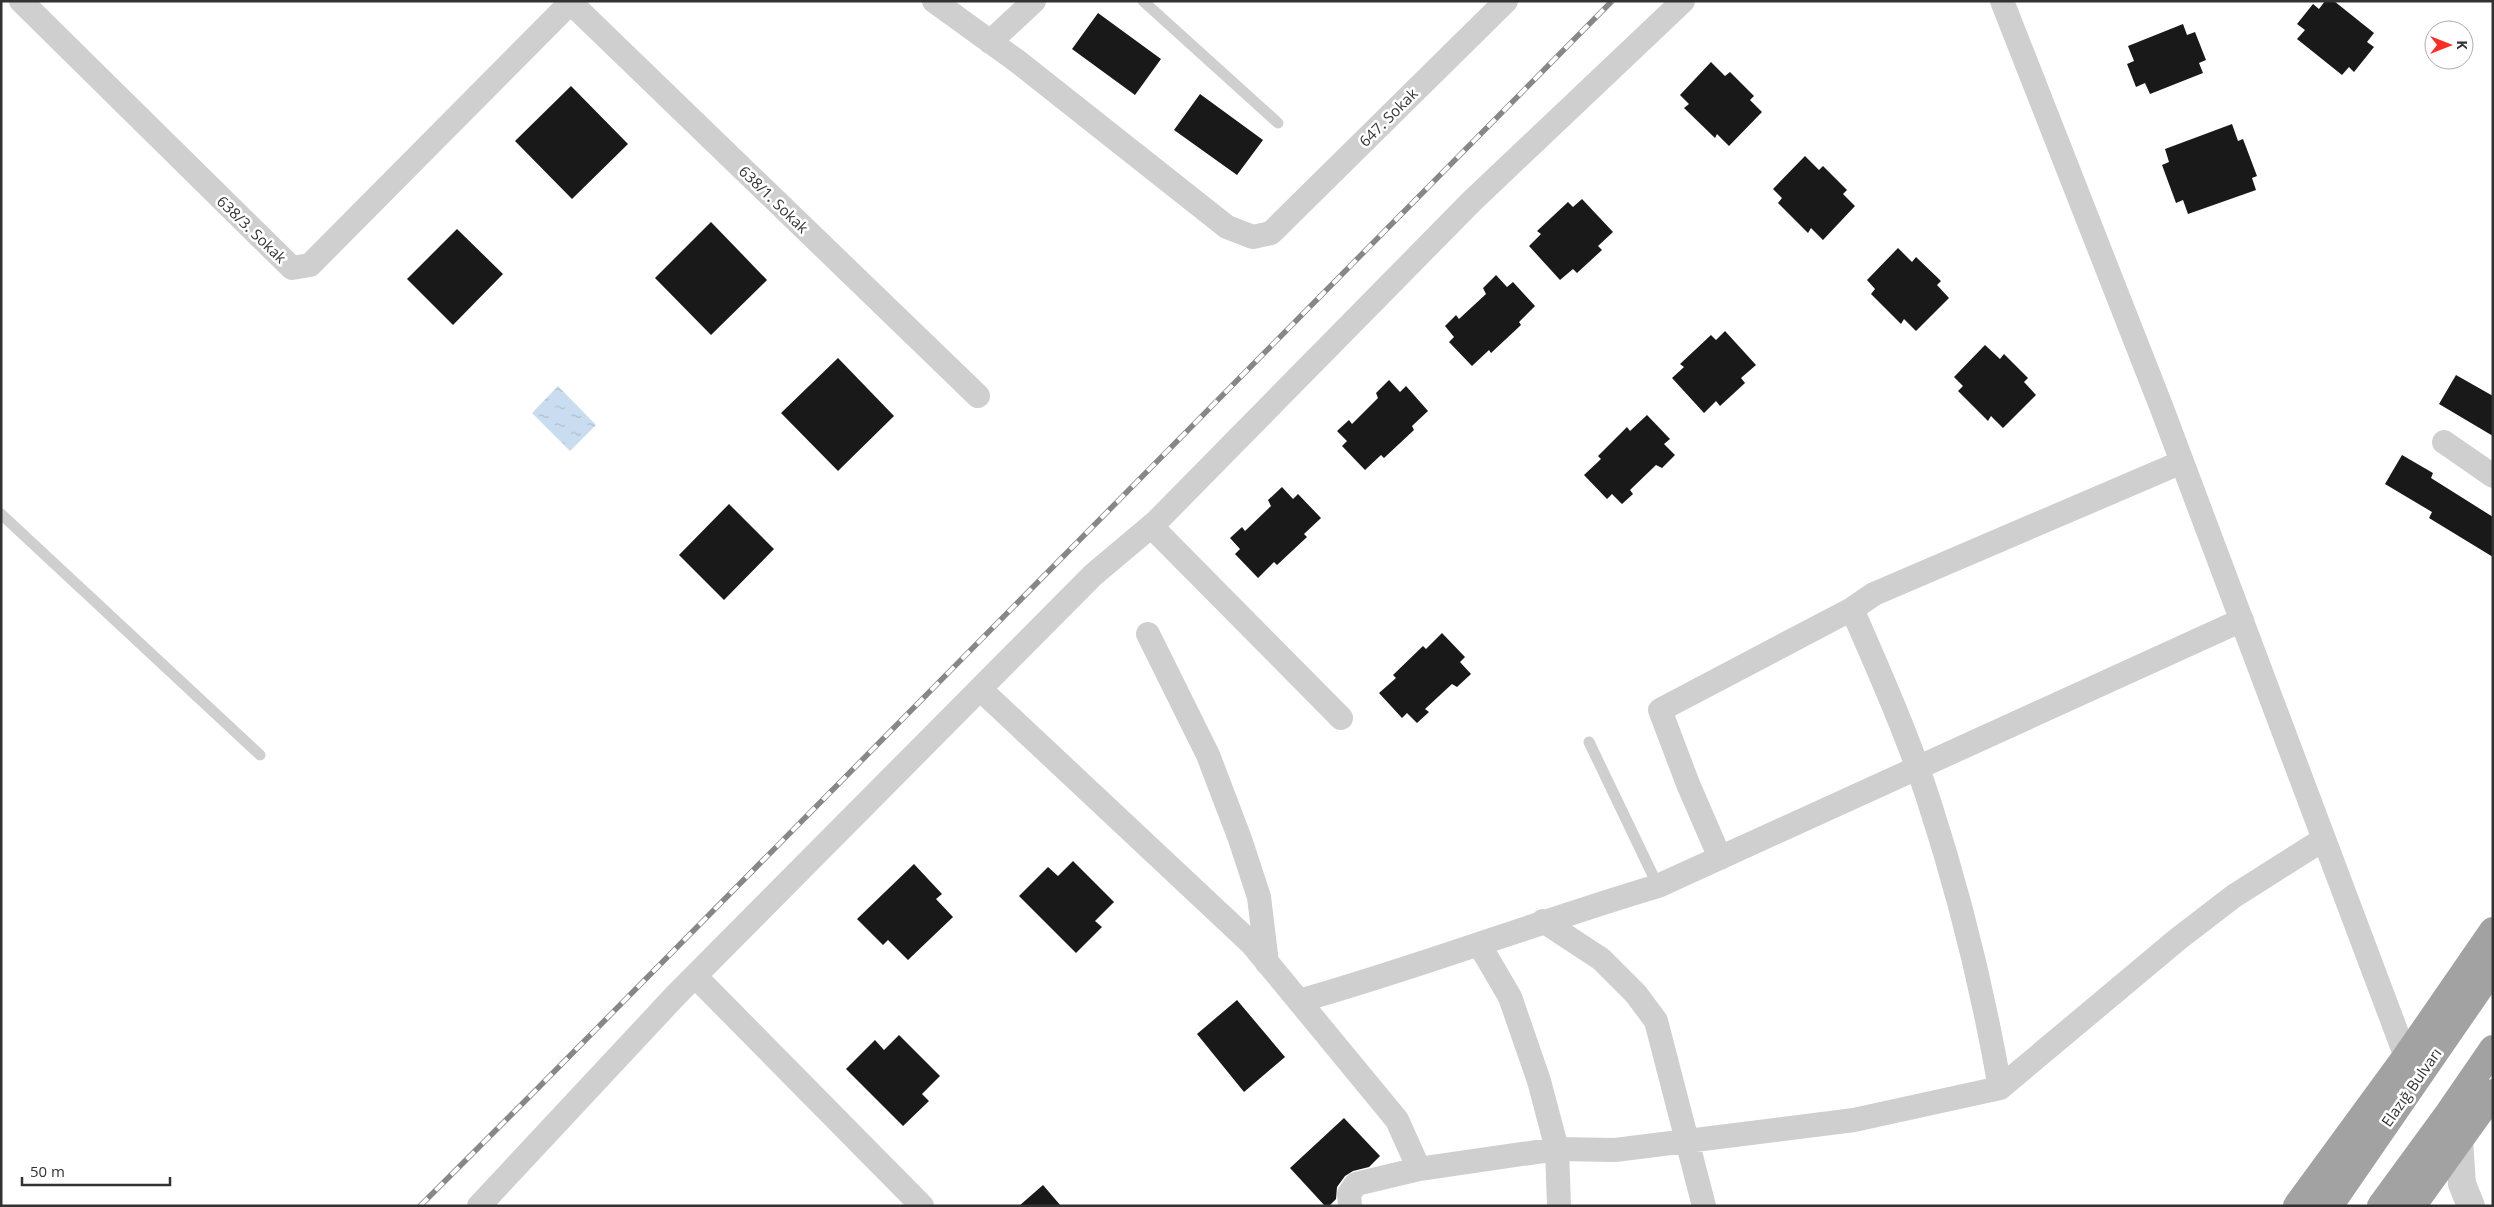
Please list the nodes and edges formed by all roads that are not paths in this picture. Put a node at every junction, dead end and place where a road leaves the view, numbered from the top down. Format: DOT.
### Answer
graph roads {
  1 [pos="20,1"];
  2 [pos="934,1"];
  3 [pos="1034,1"];
  4 [pos="1143,1"];
  5 [pos="1506,1"];
  6 [pos="1683,1"];
  7 [pos="2002,1"];
  8 [pos="569,2"];
  9 [pos="990,42"];
  10 [pos="1278,123"];
  11 [pos="978,396"];
  12 [pos="2444,442"];
  13 [pos="2182,462"];
  14 [pos="2493,476"];
  15 [pos="1,514"];
  16 [pos="1151,526"];
  17 [pos="1852,609"];
  18 [pos="2242,620"];
  19 [pos="1148,634"];
  20 [pos="980,689"];
  21 [pos="1341,718"];
  22 [pos="1590,742"];
  23 [pos="260,755"];
  24 [pos="1916,768"];
  25 [pos="2324,839"];
  26 [pos="1720,858"];
  27 [pos="1658,886"];
  28 [pos="1543,921"];
  29 [pos="2493,931"];
  30 [pos="1479,944"];
  31 [pos="1267,963"];
  32 [pos="2493,968"];
  33 [pos="695,976"];
  34 [pos="1298,1002"];
  35 [pos="2493,1049"];
  36 [pos="2406,1057"];
  37 [pos="2000,1088"];
  38 [pos="2493,1093"];
  39 [pos="2459,1140"];
  40 [pos="1686,1141"];
  41 [pos="1557,1149"];
  42 [pos="1419,1169"];
  43 [pos="2428,1182"];
  44 [pos="2466,1195"];
  45 [pos="481,1205"];
  46 [pos="922,1206"];
  47 [pos="1350,1206"];
  48 [pos="1559,1206"];
  49 [pos="1704,1206"];
  50 [pos="2297,1206"];
  51 [pos="2329,1206"];
  52 [pos="2381,1206"];
  53 [pos="2412,1206"];
  1 -- 8 [label="street, 638/3. Sokak"];
  2 -- 9 [label="street"];
  3 -- 9 [label="street"];
  4 -- 10 [label="lane"];
  5 -- 9 [label="street, 647. Sokak"];
  6 -- 16 [label="street"];
  7 -- 13 [label="street"];
  8 -- 11 [label="street, 638/1. Sokak"];
  12 -- 14 [label="street"];
  13 -- 17 [label="street"];
  13 -- 18 [label="street"];
  15 -- 23 [label="lane"];
  16 -- 20 [label="street"];
  16 -- 21 [label="street"];
  17 -- 24 [label="street"];
  17 -- 26 [label="street"];
  18 -- 24 [label="street"];
  18 -- 25 [label="street"];
  19 -- 31 [label="street"];
  20 -- 31 [label="street"];
  20 -- 33 [label="street"];
  22 -- 27 [label="lane"];
  24 -- 26 [label="street"];
  24 -- 37 [label="street"];
  25 -- 36 [label="street"];
  25 -- 37 [label="street"];
  26 -- 27 [label="street"];
  27 -- 28 [label="street"];
  28 -- 30 [label="street"];
  28 -- 40 [label="street"];
  29 -- 36 [label="highway"];
  30 -- 34 [label="street"];
  30 -- 41 [label="street"];
  31 -- 34 [label="street"];
  32 -- 51 [label="highway, Elazığ Bulvarı"];
  33 -- 45 [label="street"];
  33 -- 46 [label="street"];
  34 -- 42 [label="street"];
  35 -- 52 [label="highway"];
  36 -- 50 [label="highway"];
  37 -- 40 [label="street"];
  38 -- 39 [label="highway"];
  39 -- 43 [label="highway"];
  39 -- 44 [label="street"];
  40 -- 41 [label="street"];
  40 -- 49 [label="street"];
  41 -- 42 [label="street"];
  41 -- 48 [label="street"];
  42 -- 47 [label="street"];
  43 -- 44 [label="street"];
  43 -- 53 [label="highway"];
}
